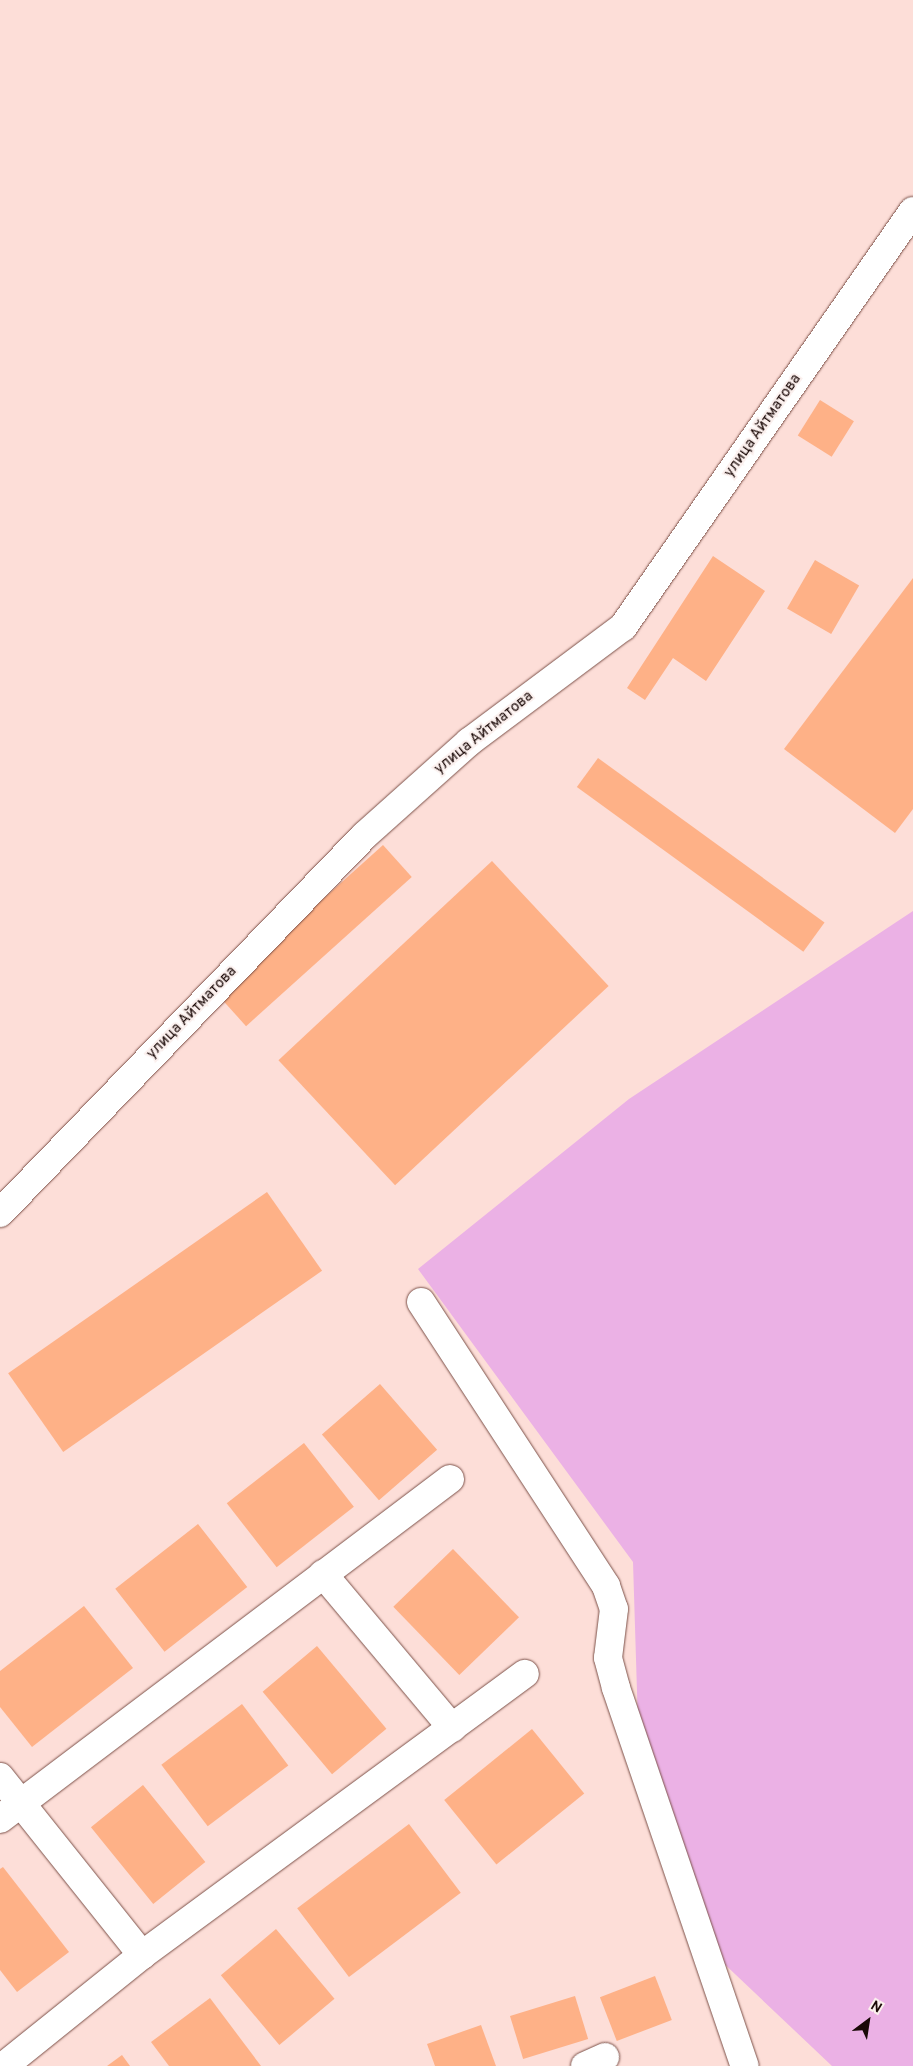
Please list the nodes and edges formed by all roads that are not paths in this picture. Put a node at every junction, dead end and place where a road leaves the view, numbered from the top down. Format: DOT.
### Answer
graph roads {
  1 [pos="913,211"];
  2 [pos="0,1213"];
  3 [pos="421,1302"];
  4 [pos="450,1479"];
  5 [pos="323,1574"];
  6 [pos="525,1674"];
  7 [pos="452,1728"];
  8 [pos="0,1777"];
  9 [pos="22,1802"];
  10 [pos="0,1819"];
  11 [pos="142,1955"];
  12 [pos="4,2066"];
  13 [pos="745,2066"];
  1 -- 2 [label="street, улица Айтматова"];
  3 -- 13 [label="street"];
  4 -- 5 [label="street"];
  5 -- 7 [label="street"];
  5 -- 9 [label="street"];
  6 -- 7 [label="street"];
  7 -- 11 [label="street"];
  8 -- 9 [label="street"];
  9 -- 10 [label="street"];
  9 -- 11 [label="street"];
  11 -- 12 [label="street"];
}
